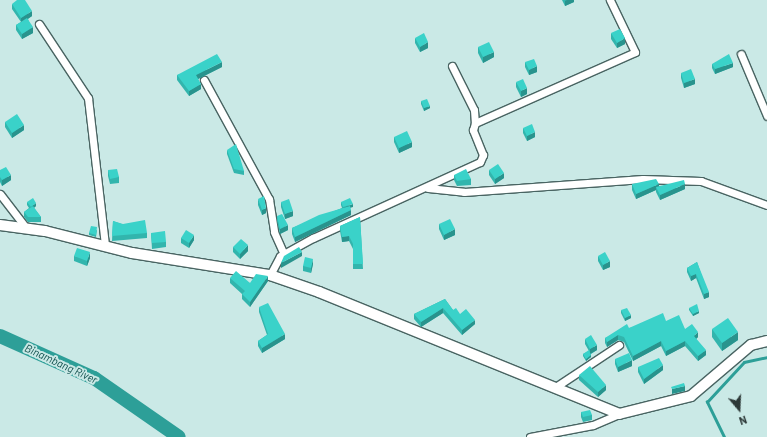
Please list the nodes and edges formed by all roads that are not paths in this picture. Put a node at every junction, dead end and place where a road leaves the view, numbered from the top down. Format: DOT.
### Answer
graph roads {
  1 [pos="610,0"];
  2 [pos="40,24"];
  3 [pos="741,54"];
  4 [pos="452,66"];
  5 [pos="204,80"];
  6 [pos="767,116"];
  7 [pos="476,122"];
  8 [pos="427,188"];
  9 [pos="0,194"];
  10 [pos="767,205"];
  11 [pos="0,225"];
  12 [pos="27,229"];
  13 [pos="105,246"];
  14 [pos="284,254"];
  15 [pos="270,275"];
  16 [pos="767,341"];
  17 [pos="619,345"];
  18 [pos="554,388"];
  19 [pos="619,414"];
  20 [pos="530,437"];
  1 -- 7 [label="street"];
  2 -- 13 [label="street"];
  3 -- 6 [label="street"];
  4 -- 7 [label="street"];
  5 -- 14 [label="street"];
  7 -- 8 [label="street"];
  8 -- 10 [label="street"];
  8 -- 14 [label="street"];
  9 -- 12 [label="street"];
  11 -- 12 [label="street"];
  12 -- 13 [label="street"];
  13 -- 15 [label="street"];
  14 -- 15 [label="street"];
  15 -- 18 [label="street"];
  16 -- 19 [label="street"];
  17 -- 18 [label="street"];
  18 -- 19 [label="street"];
  19 -- 20 [label="street"];
}
